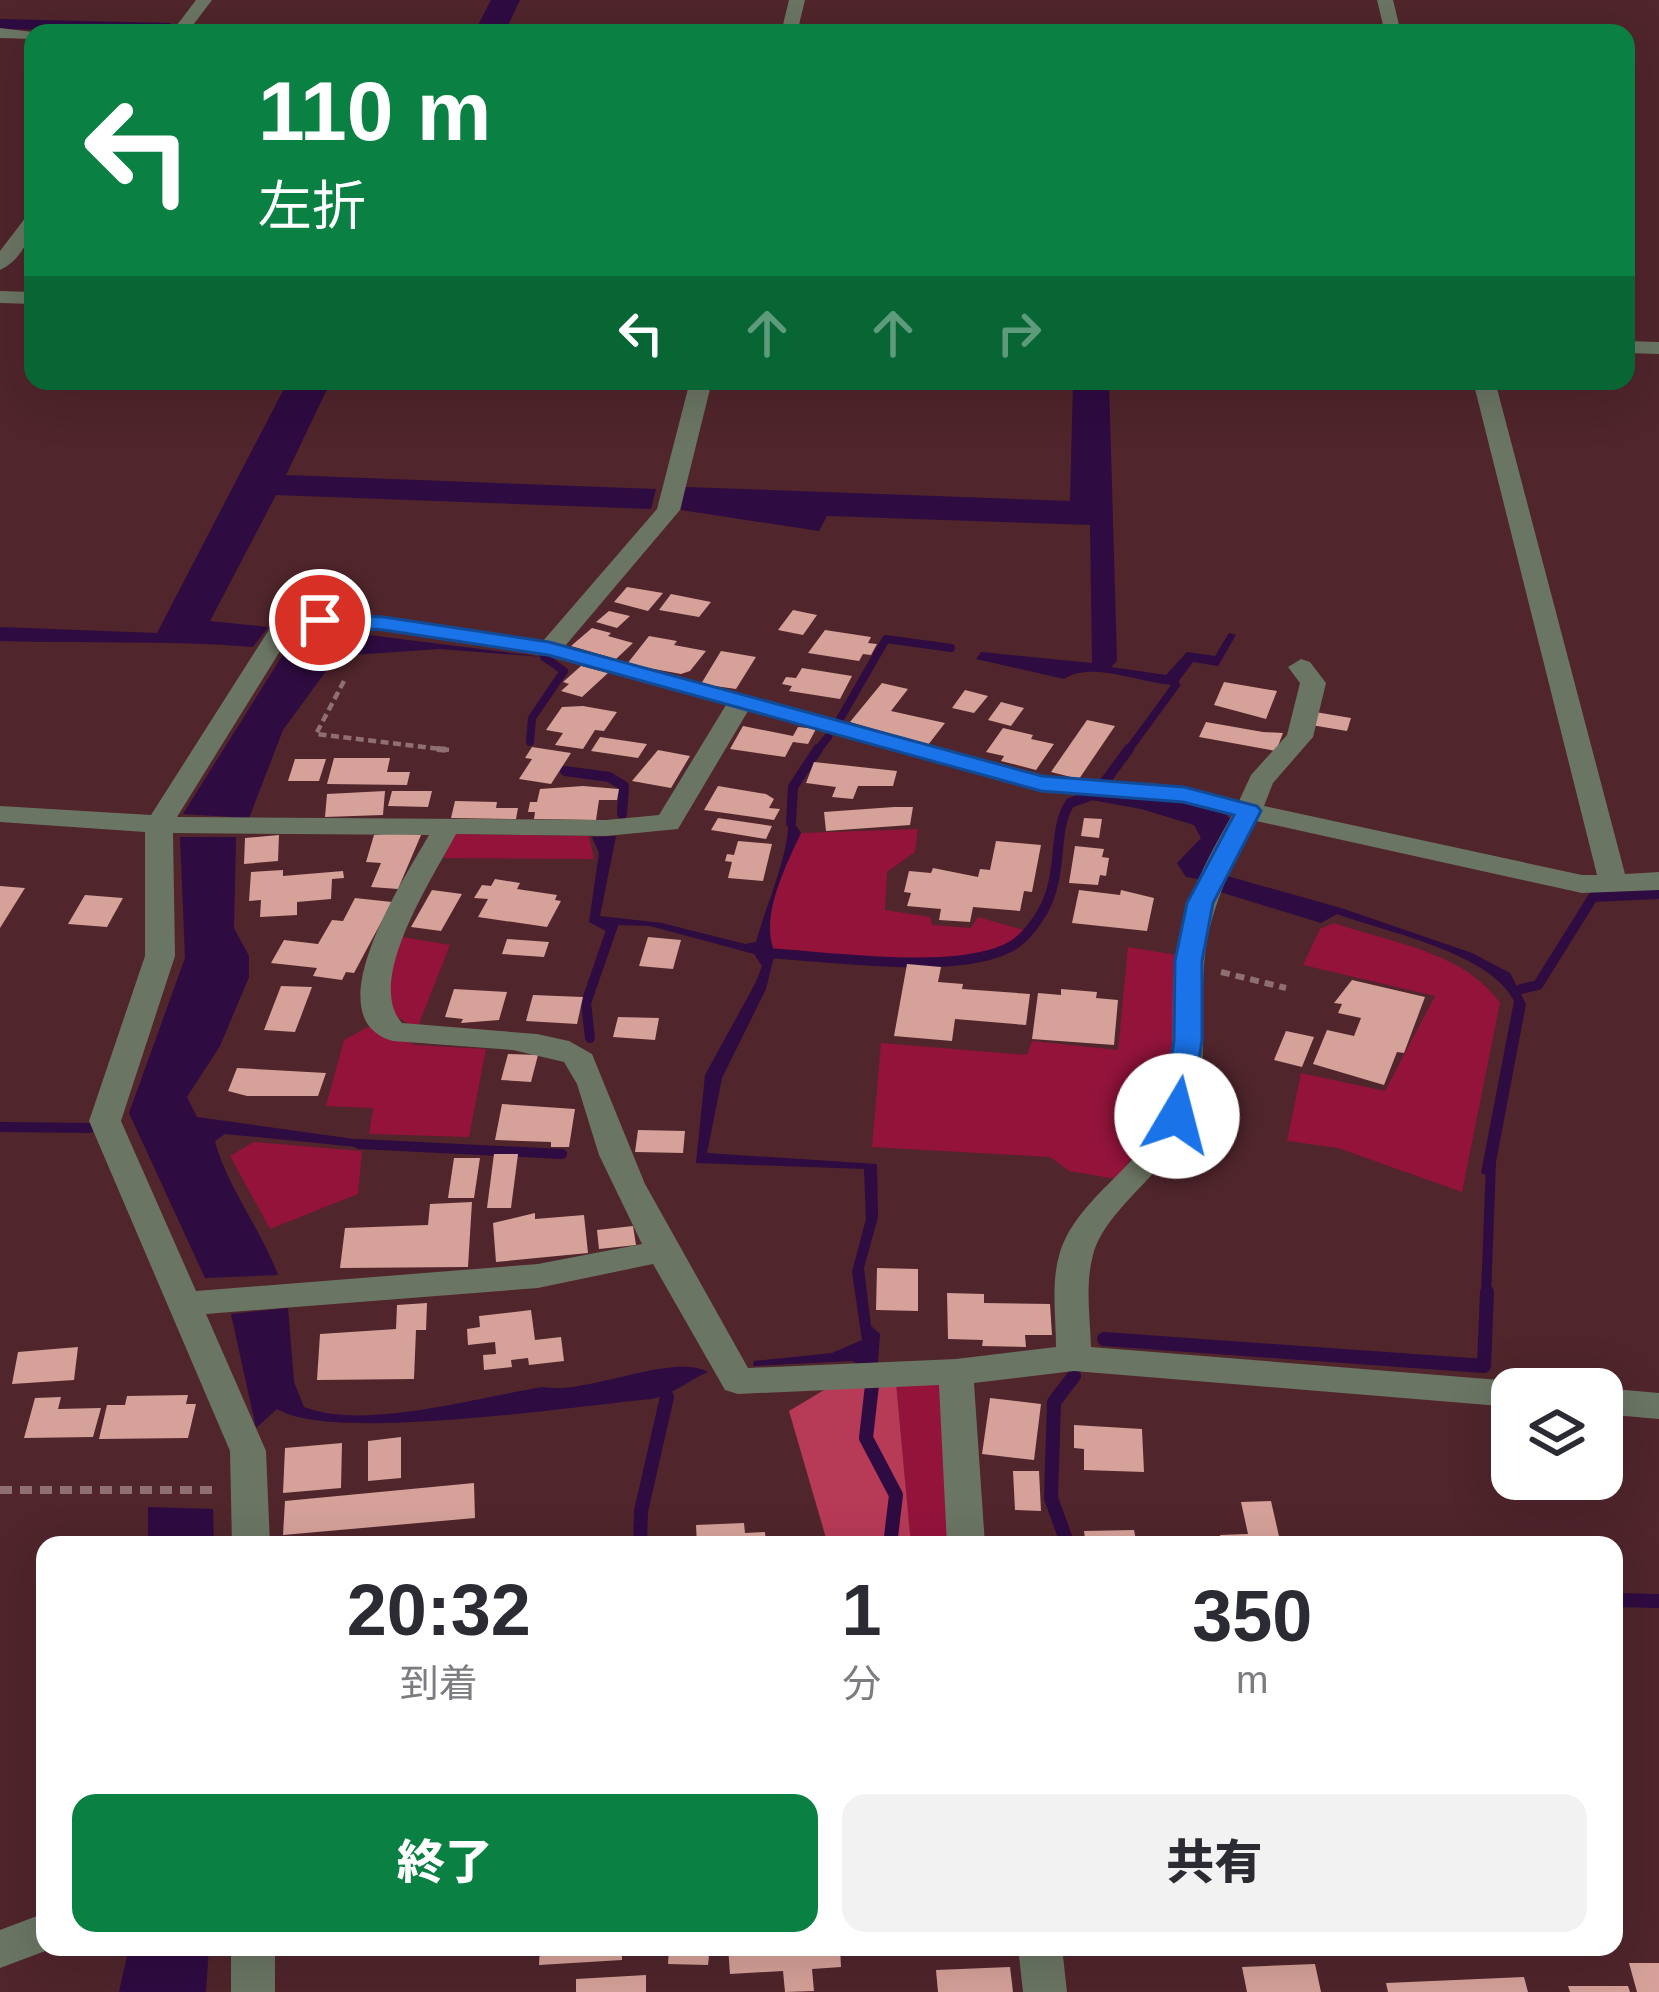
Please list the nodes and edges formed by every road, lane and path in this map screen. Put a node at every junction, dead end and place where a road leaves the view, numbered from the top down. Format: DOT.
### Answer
graph roads {
  1 [pos="204,0"];
  2 [pos="186,24"];
  3 [pos="24,233"];
  4 [pos="0,264"];
  5 [pos="699,390"];
  6 [pos="1486,390"];
  7 [pos="549,649"];
  8 [pos="1301,667"];
  9 [pos="344,681"];
  10 [pos="742,700"];
  11 [pos="449,750"];
  12 [pos="1249,811"];
  13 [pos="0,814"];
  14 [pos="159,824"];
  15 [pos="447,826"];
  16 [pos="1659,881"];
  17 [pos="1614,885"];
  18 [pos="1189,961"];
  19 [pos="1286,988"];
  20 [pos="663,1251"];
  21 [pos="184,1304"];
  22 [pos="1074,1358"];
  23 [pos="956,1372"];
  24 [pos="1491,1392"];
  25 [pos="1623,1403"];
  26 [pos="1659,1406"];
  27 [pos="0,1490"];
  28 [pos="251,1490"];
  29 [pos="251,1536"];
  30 [pos="965,1536"];
  31 [pos="36,1935"];
  32 [pos="0,1949"];
  33 [pos="253,1956"];
  34 [pos="1041,1956"];
  35 [pos="253,1992"];
  36 [pos="1046,1992"];
  1 -- 2 [label="street"];
  3 -- 4 [label="street"];
  5 -- 7 [label="street"];
  6 -- 17 [label="street"];
  7 -- 10 [label="street"];
  7 -- 14 [label="street"];
  8 -- 12 [label="street"];
  9 -- 11 [label="path"];
  10 -- 12 [label="street"];
  10 -- 15 [label="street"];
  12 -- 17 [label="street"];
  12 -- 18 [label="street"];
  13 -- 14 [label="street"];
  14 -- 15 [label="street"];
  14 -- 21 [label="street"];
  15 -- 20 [label="street"];
  16 -- 17 [label="street"];
  18 -- 19 [label="path"];
  18 -- 22 [label="street"];
  20 -- 21 [label="street"];
  20 -- 23 [label="street"];
  21 -- 28 [label="street"];
  22 -- 23 [label="street"];
  22 -- 24 [label="street"];
  23 -- 30 [label="street"];
  25 -- 26 [label="street"];
  27 -- 28 [label="path"];
  28 -- 29 [label="street"];
  31 -- 32 [label="street"];
  33 -- 35 [label="street"];
  34 -- 36 [label="street"];
}
